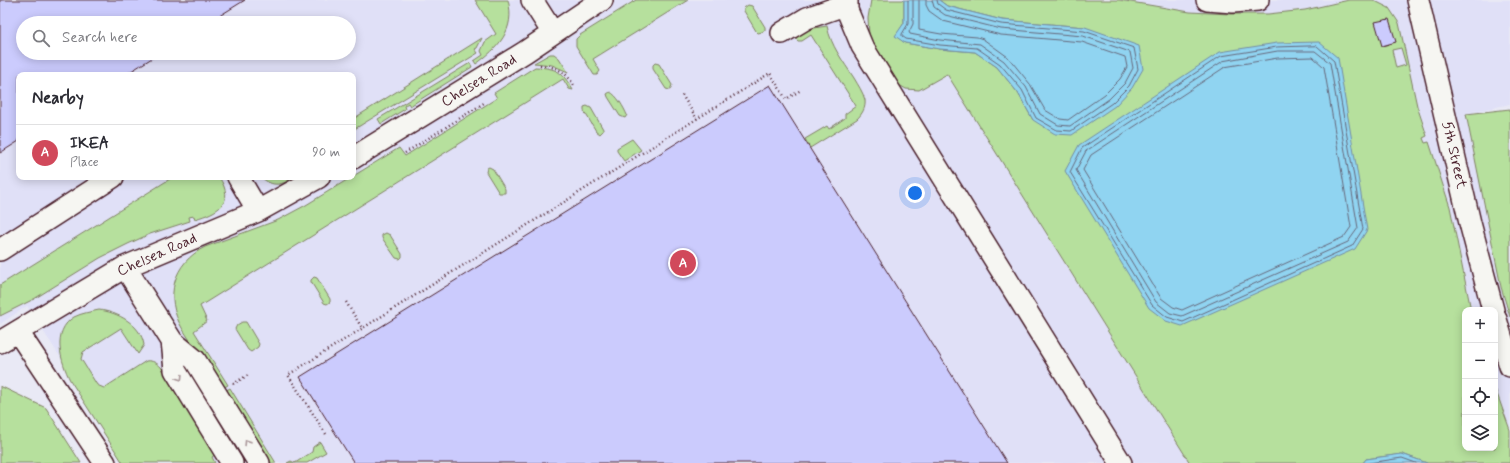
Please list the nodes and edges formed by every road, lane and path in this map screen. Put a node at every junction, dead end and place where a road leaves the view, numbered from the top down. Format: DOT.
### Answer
graph roads {
  1 [pos="532,0"];
  2 [pos="602,0"];
  3 [pos="1207,0"];
  4 [pos="1258,0"];
  5 [pos="1418,0"];
  6 [pos="847,2"];
  7 [pos="553,33"];
  8 [pos="782,33"];
  9 [pos="535,66"];
  10 [pos="575,87"];
  11 [pos="801,90"];
  12 [pos="682,95"];
  13 [pos="487,100"];
  14 [pos="697,119"];
  15 [pos="405,153"];
  16 [pos="356,156"];
  17 [pos="108,180"];
  18 [pos="240,180"];
  19 [pos="314,180"];
  20 [pos="258,211"];
  21 [pos="0,250"];
  22 [pos="125,266"];
  23 [pos="346,302"];
  24 [pos="1492,307"];
  25 [pos="1498,326"];
  26 [pos="362,328"];
  27 [pos="18,332"];
  28 [pos="172,341"];
  29 [pos="0,342"];
  30 [pos="1510,366"];
  31 [pos="250,374"];
  32 [pos="229,387"];
  33 [pos="326,434"];
  34 [pos="105,463"];
  35 [pos="232,463"];
  36 [pos="259,463"];
  37 [pos="1121,463"];
  1 -- 7 [label="street"];
  2 -- 7 [label="street, Chelsea Road"];
  3 -- 4 [label="street"];
  5 -- 24 [label="street, 5th Street"];
  6 -- 8 [label="street"];
  6 -- 37 [label="street"];
  7 -- 16 [label="street, Chelsea Road"];
  9 -- 10 [label="path"];
  11 -- 14 [label="path"];
  12 -- 14 [label="path"];
  13 -- 15 [label="path"];
  14 -- 26 [label="path"];
  17 -- 21 [label="street"];
  18 -- 20 [label="street"];
  19 -- 20 [label="street, Chelsea Road"];
  20 -- 22 [label="street, Chelsea Road"];
  22 -- 27 [label="street, Chelsea Road"];
  22 -- 28 [label="street"];
  23 -- 26 [label="path"];
  25 -- 30 [label="street"];
  26 -- 33 [label="path"];
  27 -- 29 [label="street, Chelsea Road"];
  27 -- 34 [label="street"];
  28 -- 35 [label="street, one-way"];
  36 -- 28 [label="street, one-way"];
  31 -- 32 [label="path"];
}
